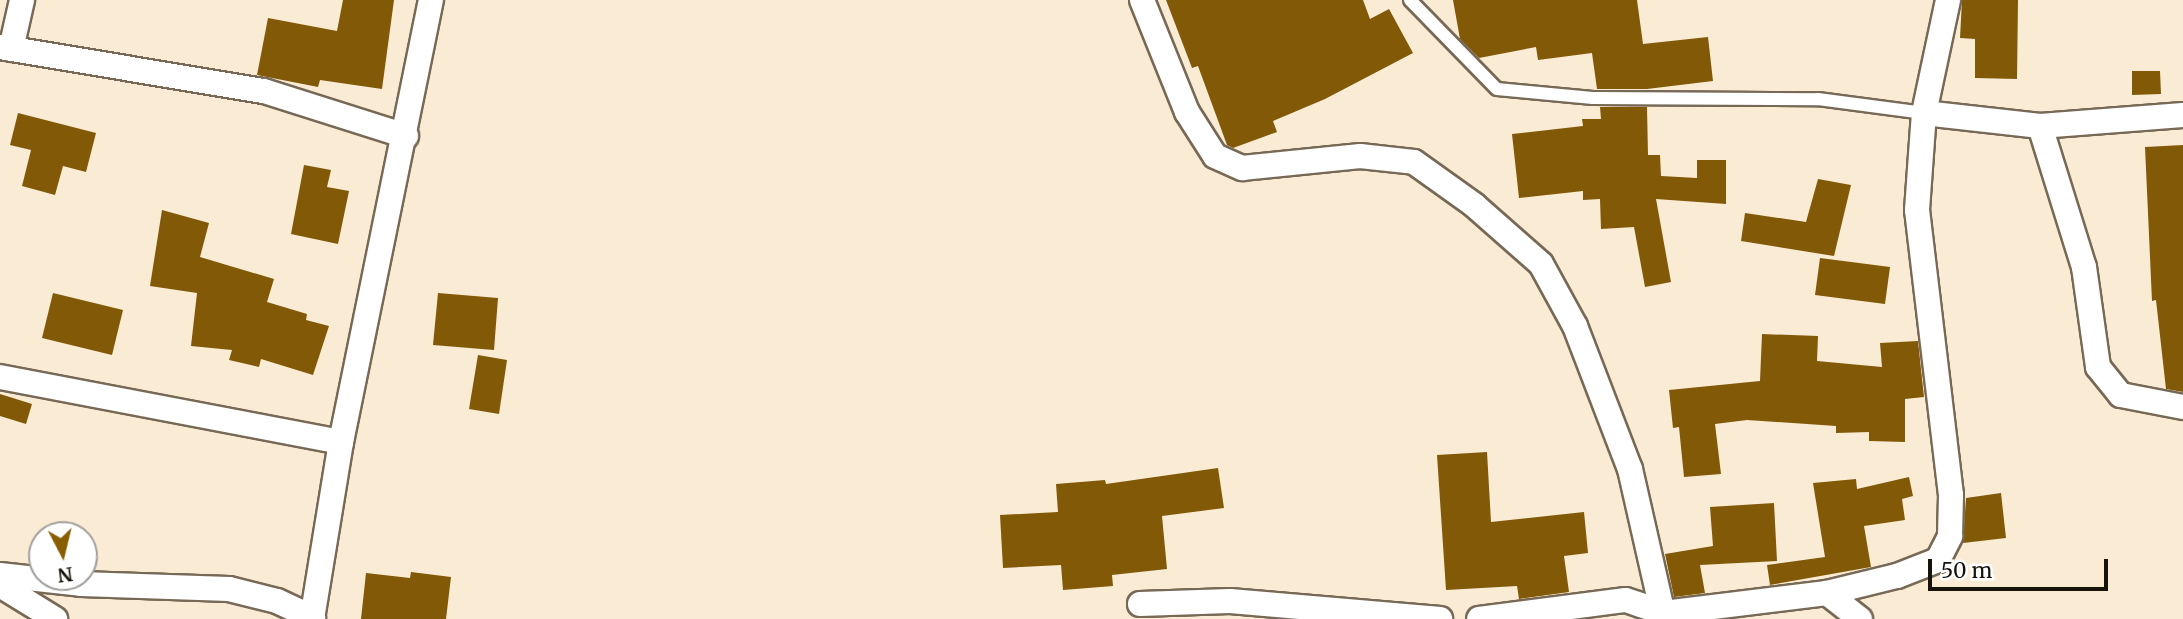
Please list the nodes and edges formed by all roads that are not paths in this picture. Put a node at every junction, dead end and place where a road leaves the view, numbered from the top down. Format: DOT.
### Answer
graph roads {
  1 [pos="22,0"];
  2 [pos="431,0"];
  3 [pos="1142,0"];
  4 [pos="1410,0"];
  5 [pos="1948,0"];
  6 [pos="6,48"];
  7 [pos="1924,113"];
  8 [pos="2183,115"];
  9 [pos="2040,126"];
  10 [pos="406,136"];
  11 [pos="0,377"];
  12 [pos="2183,407"];
  13 [pos="341,442"];
  14 [pos="0,575"];
  15 [pos="0,585"];
  16 [pos="1827,593"];
  17 [pos="1230,601"];
  18 [pos="1140,604"];
  19 [pos="1664,616"];
  20 [pos="55,619"];
  21 [pos="312,619"];
  22 [pos="1201,619"];
  23 [pos="1440,619"];
  24 [pos="1479,619"];
  25 [pos="1860,619"];
  1 -- 6 [label="street"];
  2 -- 10 [label="street"];
  3 -- 19 [label="street"];
  4 -- 7 [label="lane"];
  5 -- 7 [label="street"];
  6 -- 10 [label="street"];
  7 -- 9 [label="street"];
  7 -- 16 [label="street"];
  8 -- 9 [label="street"];
  9 -- 12 [label="street"];
  10 -- 13 [label="street"];
  11 -- 13 [label="street"];
  13 -- 21 [label="street"];
  14 -- 21 [label="street"];
  15 -- 20 [label="street"];
  16 -- 19 [label="street"];
  16 -- 25 [label="street"];
  17 -- 18 [label="street"];
  17 -- 22 [label="street"];
  17 -- 23 [label="street"];
  19 -- 24 [label="street"];
}
